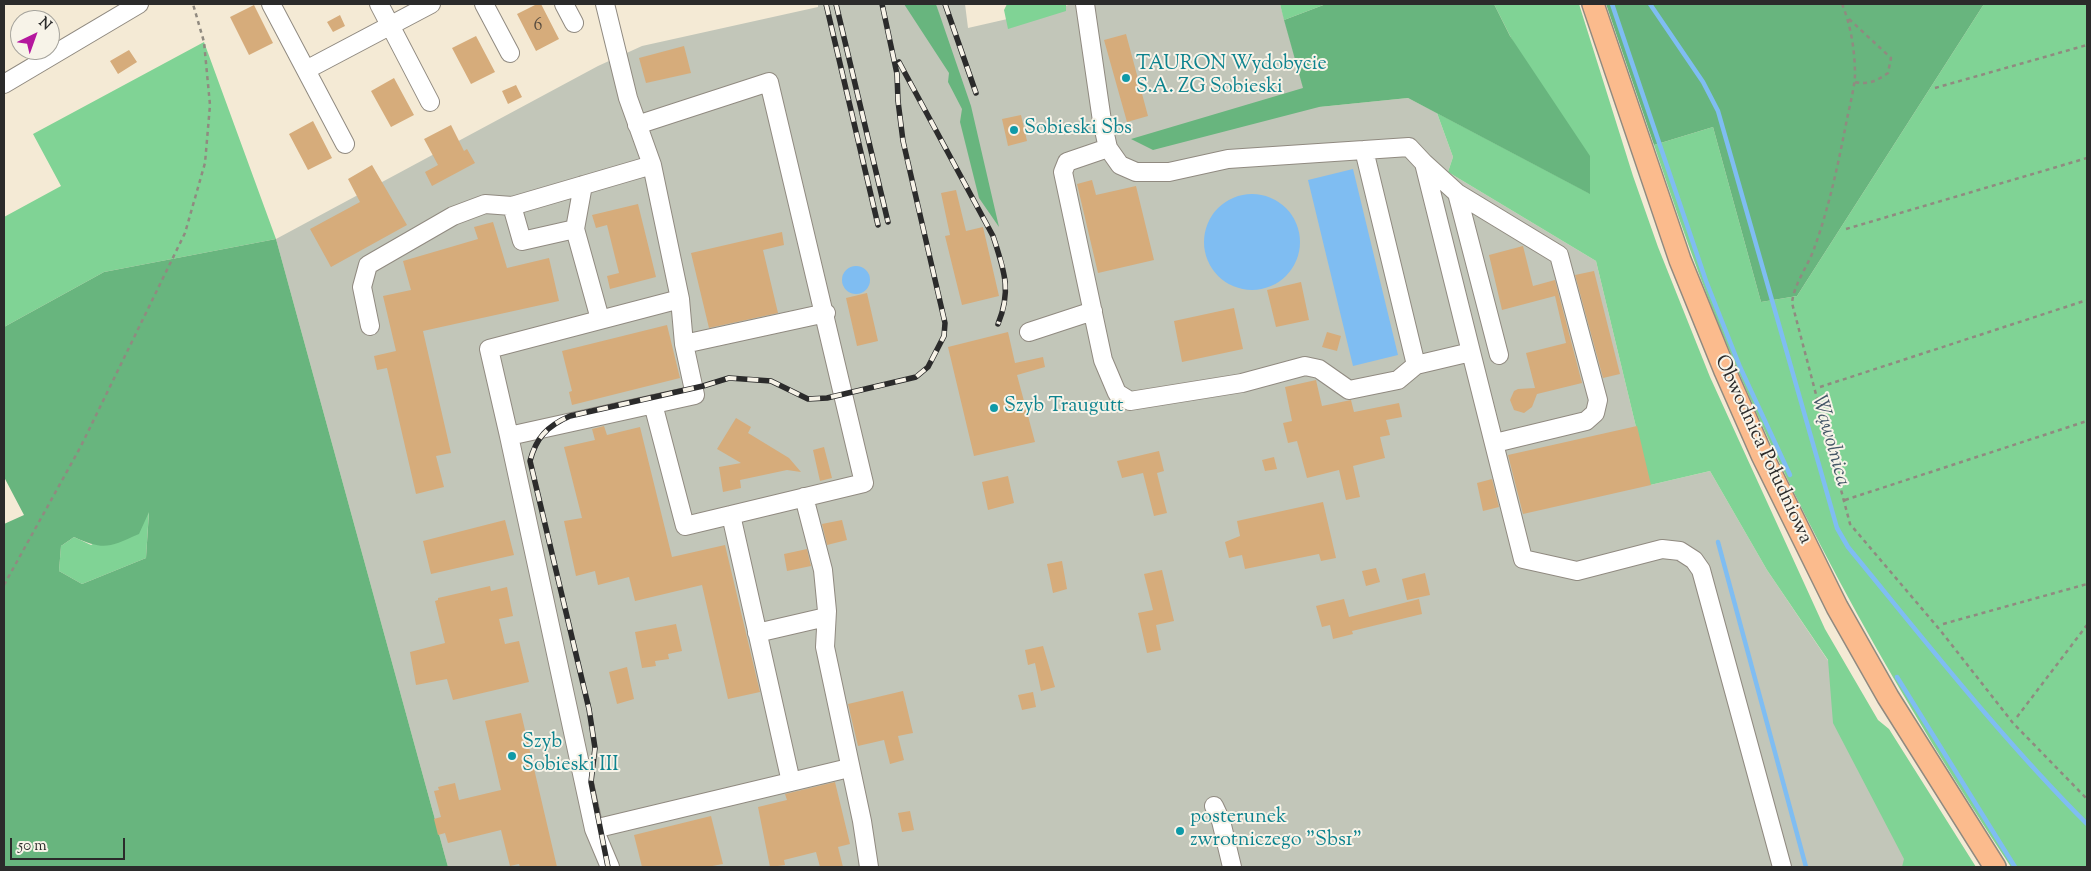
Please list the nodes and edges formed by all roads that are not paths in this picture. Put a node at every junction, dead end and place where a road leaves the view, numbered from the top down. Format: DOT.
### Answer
graph roads {
  1 [pos="139,4"];
  2 [pos="271,4"];
  3 [pos="379,4"];
  4 [pos="431,4"];
  5 [pos="484,4"];
  6 [pos="564,4"];
  7 [pos="605,4"];
  8 [pos="1085,4"];
  9 [pos="1593,4"];
  10 [pos="574,23"];
  11 [pos="390,24"];
  12 [pos="510,53"];
  13 [pos="306,70"];
  14 [pos="4,84"];
  15 [pos="430,102"];
  16 [pos="637,125"];
  17 [pos="345,144"];
  18 [pos="1108,148"];
  19 [pos="1364,150"];
  20 [pos="1424,163"];
  21 [pos="652,165"];
  22 [pos="583,185"];
  23 [pos="1457,193"];
  24 [pos="512,206"];
  25 [pos="575,229"];
  26 [pos="680,299"];
  27 [pos="1093,311"];
  28 [pos="826,313"];
  29 [pos="600,319"];
  30 [pos="370,326"];
  31 [pos="1029,332"];
  32 [pos="684,344"];
  33 [pos="1471,352"];
  34 [pos="1500,355"];
  35 [pos="1416,365"];
  36 [pos="653,404"];
  37 [pos="509,436"];
  38 [pos="1496,443"];
  39 [pos="804,497"];
  40 [pos="731,515"];
  41 [pos="826,617"];
  42 [pos="757,633"];
  43 [pos="849,768"];
  44 [pos="791,782"];
  45 [pos="1214,806"];
  46 [pos="594,829"];
  47 [pos="610,867"];
  48 [pos="869,867"];
  49 [pos="1232,867"];
  50 [pos="1782,867"];
  51 [pos="1995,867"];
  1 -- 14 [label="street"];
  2 -- 13 [label="street"];
  3 -- 11 [label="street"];
  4 -- 11 [label="street"];
  5 -- 12 [label="street"];
  6 -- 10 [label="street"];
  7 -- 16 [label="street"];
  8 -- 18 [label="street"];
  9 -- 51 [label="main road, Obwodnica Południowa"];
  11 -- 13 [label="street"];
  11 -- 15 [label="street"];
  13 -- 17 [label="street"];
  16 -- 21 [label="street"];
  16 -- 28 [label="street"];
  18 -- 19 [label="street"];
  18 -- 27 [label="street"];
  19 -- 20 [label="street"];
  19 -- 35 [label="street"];
  20 -- 23 [label="street"];
  20 -- 33 [label="street"];
  21 -- 22 [label="street"];
  21 -- 26 [label="street"];
  22 -- 24 [label="street"];
  22 -- 25 [label="street"];
  23 -- 34 [label="street"];
  23 -- 38 [label="street"];
  24 -- 25 [label="street"];
  24 -- 30 [label="street"];
  25 -- 29 [label="street"];
  26 -- 29 [label="street"];
  26 -- 32 [label="street"];
  27 -- 31 [label="street"];
  27 -- 35 [label="street"];
  28 -- 32 [label="street"];
  28 -- 39 [label="street"];
  29 -- 37 [label="street"];
  32 -- 36 [label="street"];
  33 -- 35 [label="street"];
  33 -- 38 [label="street"];
  36 -- 37 [label="street"];
  36 -- 40 [label="street"];
  37 -- 46 [label="street"];
  38 -- 50 [label="street"];
  39 -- 40 [label="street"];
  39 -- 41 [label="street"];
  40 -- 42 [label="street"];
  41 -- 42 [label="street"];
  41 -- 43 [label="street"];
  42 -- 44 [label="street"];
  43 -- 44 [label="street"];
  43 -- 48 [label="street"];
  44 -- 46 [label="street"];
  45 -- 49 [label="street"];
  46 -- 47 [label="street"];
}
